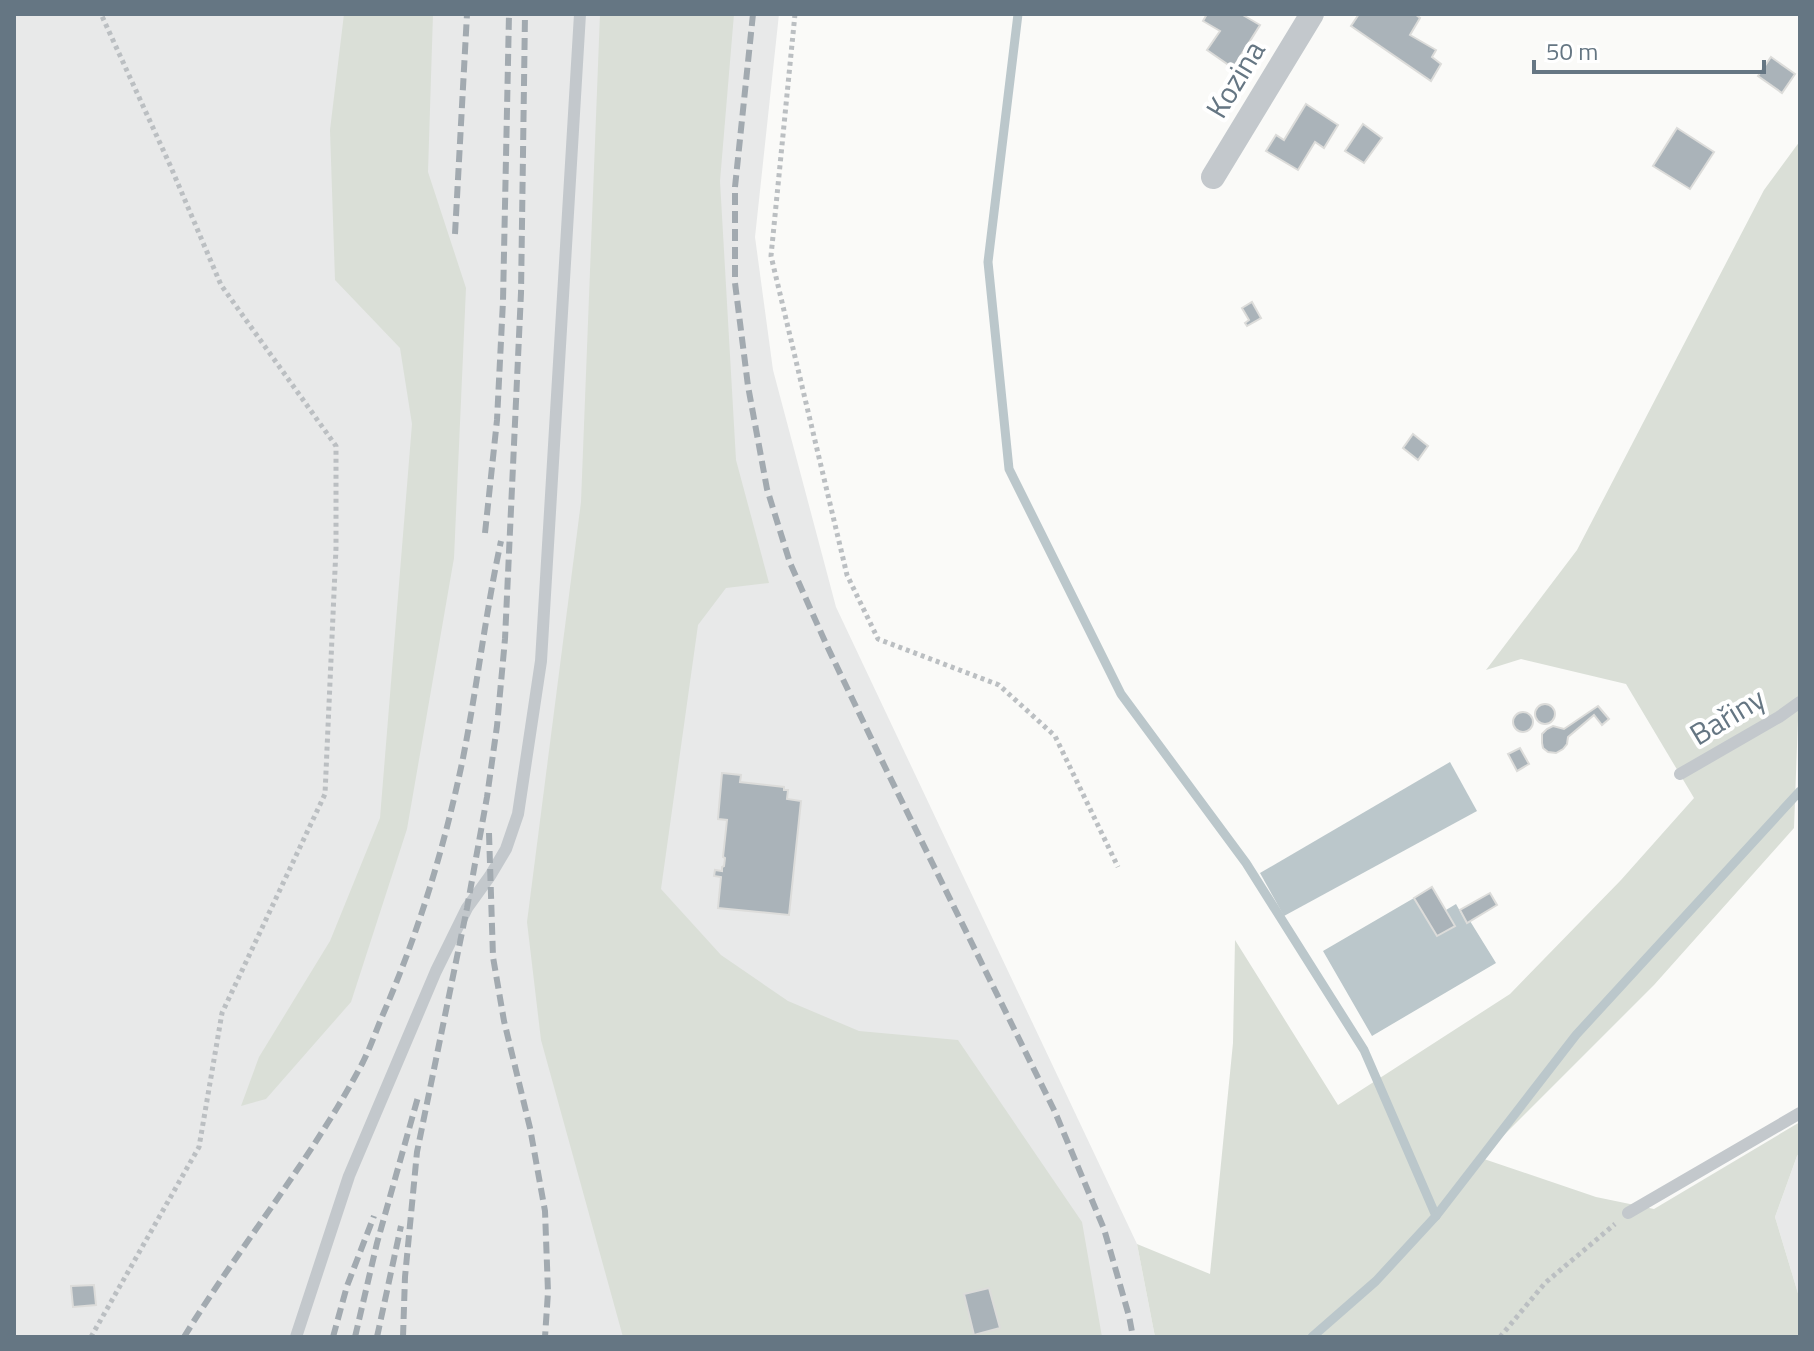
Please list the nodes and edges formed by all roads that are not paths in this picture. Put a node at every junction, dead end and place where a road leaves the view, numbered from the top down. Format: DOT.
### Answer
graph roads {
  1 [pos="580,14"];
  2 [pos="1312,14"];
  3 [pos="1213,177"];
  4 [pos="1800,702"];
  5 [pos="1680,774"];
  6 [pos="1800,1113"];
  7 [pos="1628,1213"];
  8 [pos="296,1337"];
  1 -- 8 [label="lane"];
  2 -- 3 [label="street, Kozina"];
  4 -- 5 [label="lane, Bařiny"];
  6 -- 7 [label="lane"];
}
